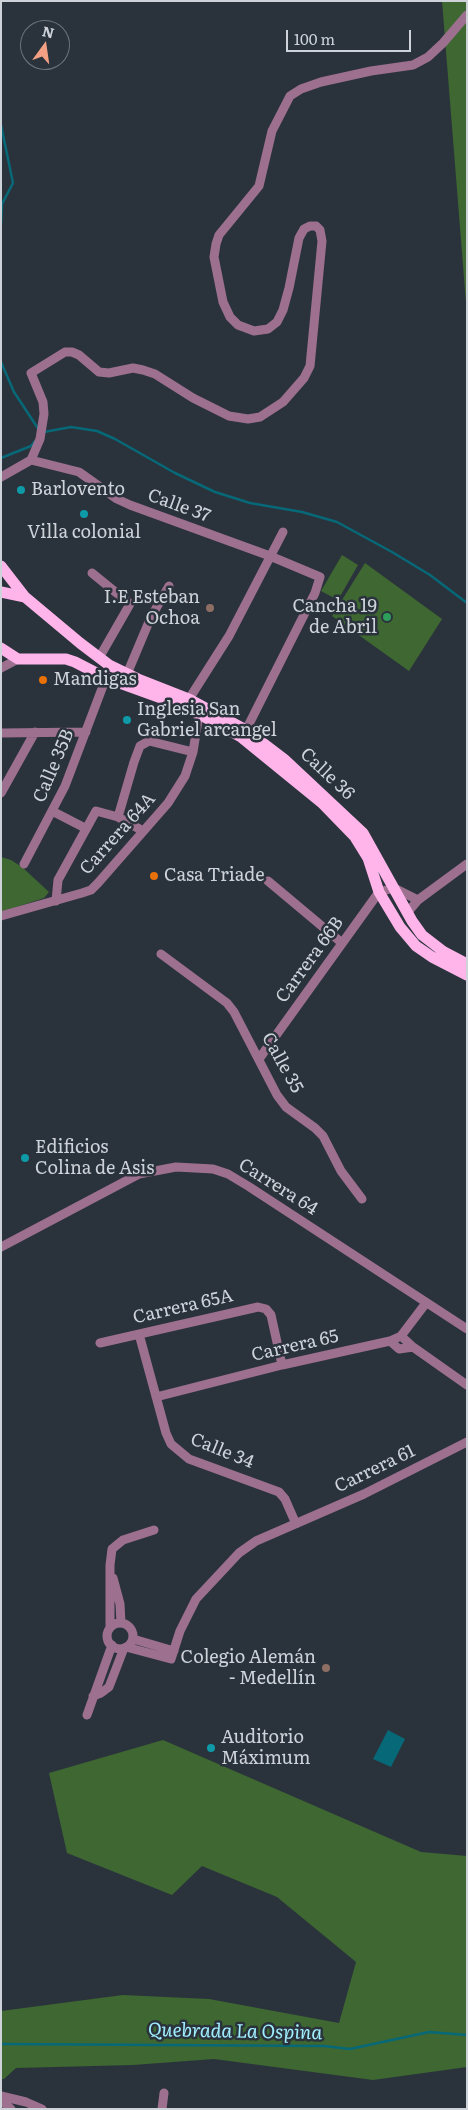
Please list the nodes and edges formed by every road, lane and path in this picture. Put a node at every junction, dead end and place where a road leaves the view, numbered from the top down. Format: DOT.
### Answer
graph roads {
  1 [pos="467,15"];
  2 [pos="31,460"];
  3 [pos="1,477"];
  4 [pos="283,532"];
  5 [pos="270,556"];
  6 [pos="1,566"];
  7 [pos="92,573"];
  8 [pos="169,586"];
  9 [pos="1,592"];
  10 [pos="25,597"];
  11 [pos="80,644"];
  12 [pos="1,648"];
  13 [pos="98,658"];
  14 [pos="18,659"];
  15 [pos="66,659"];
  16 [pos="1,668"];
  17 [pos="127,674"];
  18 [pos="106,678"];
  19 [pos="189,699"];
  20 [pos="199,714"];
  21 [pos="246,730"];
  22 [pos="35,732"];
  23 [pos="86,732"];
  24 [pos="1,733"];
  25 [pos="193,752"];
  26 [pos="1,794"];
  27 [pos="52,811"];
  28 [pos="118,817"];
  29 [pos="85,828"];
  30 [pos="143,831"];
  31 [pos="24,864"];
  32 [pos="467,864"];
  33 [pos="268,881"];
  34 [pos="394,888"];
  35 [pos="380,892"];
  36 [pos="56,900"];
  37 [pos="418,900"];
  38 [pos="407,913"];
  39 [pos="1,916"];
  40 [pos="342,943"];
  41 [pos="160,954"];
  42 [pos="467,964"];
  43 [pos="467,975"];
  44 [pos="258,1059"];
  45 [pos="362,1199"];
  46 [pos="1,1247"];
  47 [pos="426,1303"];
  48 [pos="467,1329"];
  49 [pos="139,1334"];
  50 [pos="401,1336"];
  51 [pos="390,1341"];
  52 [pos="100,1343"];
  53 [pos="412,1347"];
  54 [pos="282,1365"];
  55 [pos="467,1385"];
  56 [pos="156,1397"];
  57 [pos="467,1442"];
  58 [pos="296,1524"];
  59 [pos="154,1530"];
  60 [pos="110,1565"];
  61 [pos="121,1612"];
  62 [pos="110,1613"];
  63 [pos="121,1623"];
  64 [pos="110,1628"];
  65 [pos="133,1639"];
  66 [pos="111,1649"];
  67 [pos="124,1651"];
  68 [pos="173,1655"];
  69 [pos="94,1696"];
  70 [pos="87,1715"];
  71 [pos="164,2093"];
  72 [pos="1,2096"];
  73 [pos="1,2100"];
  74 [pos="26,2102"];
  75 [pos="11,2109"];
  76 [pos="17,2109"];
  77 [pos="42,2109"];
  78 [pos="162,2109"];
  1 -- 2 [label="street"];
  2 -- 3 [label="street"];
  2 -- 5 [label="street, Calle 37"];
  4 -- 5 [label="street"];
  5 -- 19 [label="street"];
  5 -- 21 [label="street, Calle 37"];
  6 -- 10 [label="main road, Calle 36"];
  7 -- 13 [label="street"];
  8 -- 17 [label="street"];
  9 -- 10 [label="main road"];
  10 -- 11 [label="main road, Calle 36"];
  11 -- 13 [label="main road, Calle 36"];
  11 -- 15 [label="main road"];
  12 -- 14 [label="main road"];
  13 -- 17 [label="main road, Calle 36"];
  14 -- 15 [label="main road"];
  14 -- 16 [label="street"];
  15 -- 18 [label="main road, Calle 36"];
  17 -- 19 [label="main road, Calle 36"];
  18 -- 20 [label="main road, Calle 36"];
  18 -- 23 [label="street, Calle 35B"];
  19 -- 21 [label="main road, Calle 36"];
  20 -- 25 [label="street, Carrera 64A"];
  20 -- 35 [label="main road, Calle 36"];
  21 -- 34 [label="main road, Calle 36"];
  22 -- 23 [label="street"];
  22 -- 24 [label="street"];
  22 -- 26 [label="street"];
  23 -- 27 [label="street, Calle 35B"];
  25 -- 28 [label="street"];
  25 -- 30 [label="street, Carrera 64A"];
  27 -- 29 [label="street"];
  27 -- 31 [label="street, Calle 35B"];
  28 -- 29 [label="street"];
  28 -- 30 [label="street"];
  29 -- 36 [label="street"];
  30 -- 36 [label="street, Carrera 64A"];
  32 -- 37 [label="street"];
  33 -- 40 [label="street"];
  34 -- 35 [label="street"];
  34 -- 37 [label="street"];
  34 -- 38 [label="main road, Calle 36"];
  35 -- 40 [label="street, Carrera 66B"];
  35 -- 43 [label="main road, Calle 36"];
  36 -- 39 [label="street, Carrera 64A"];
  37 -- 38 [label="street"];
  38 -- 42 [label="main road, Calle 36"];
  40 -- 44 [label="street, Carrera 66B"];
  41 -- 44 [label="street, Calle 35"];
  44 -- 45 [label="street, Calle 35"];
  46 -- 47 [label="street, Carrera 64"];
  47 -- 48 [label="street, Carrera 64"];
  47 -- 50 [label="street, Carrera 65"];
  49 -- 52 [label="street, Carrera 65A"];
  49 -- 54 [label="street, Carrera 65A"];
  49 -- 56 [label="street, Calle 34"];
  50 -- 51 [label="street, Carrera 65"];
  50 -- 53 [label="street"];
  51 -- 53 [label="street"];
  51 -- 54 [label="street, Carrera 65"];
  53 -- 55 [label="street"];
  54 -- 56 [label="street, Carrera 65"];
  56 -- 58 [label="street, Calle 34"];
  57 -- 58 [label="street, Carrera 61"];
  58 -- 68 [label="street, Carrera 61"];
  59 -- 60 [label="street"];
  60 -- 61 [label="street"];
  60 -- 62 [label="street"];
  61 -- 62 [label="street"];
  61 -- 63 [label="street"];
  62 -- 64 [label="street"];
  63 -- 64 [label="street"];
  63 -- 65 [label="street"];
  64 -- 66 [label="street"];
  65 -- 67 [label="street"];
  65 -- 68 [label="street"];
  66 -- 67 [label="street"];
  66 -- 69 [label="street"];
  67 -- 68 [label="street"];
  67 -- 69 [label="street"];
  69 -- 70 [label="street"];
  71 -- 78 [label="street"];
  72 -- 74 [label="street"];
  73 -- 75 [label="street"];
  74 -- 76 [label="street"];
  74 -- 77 [label="street"];
}
